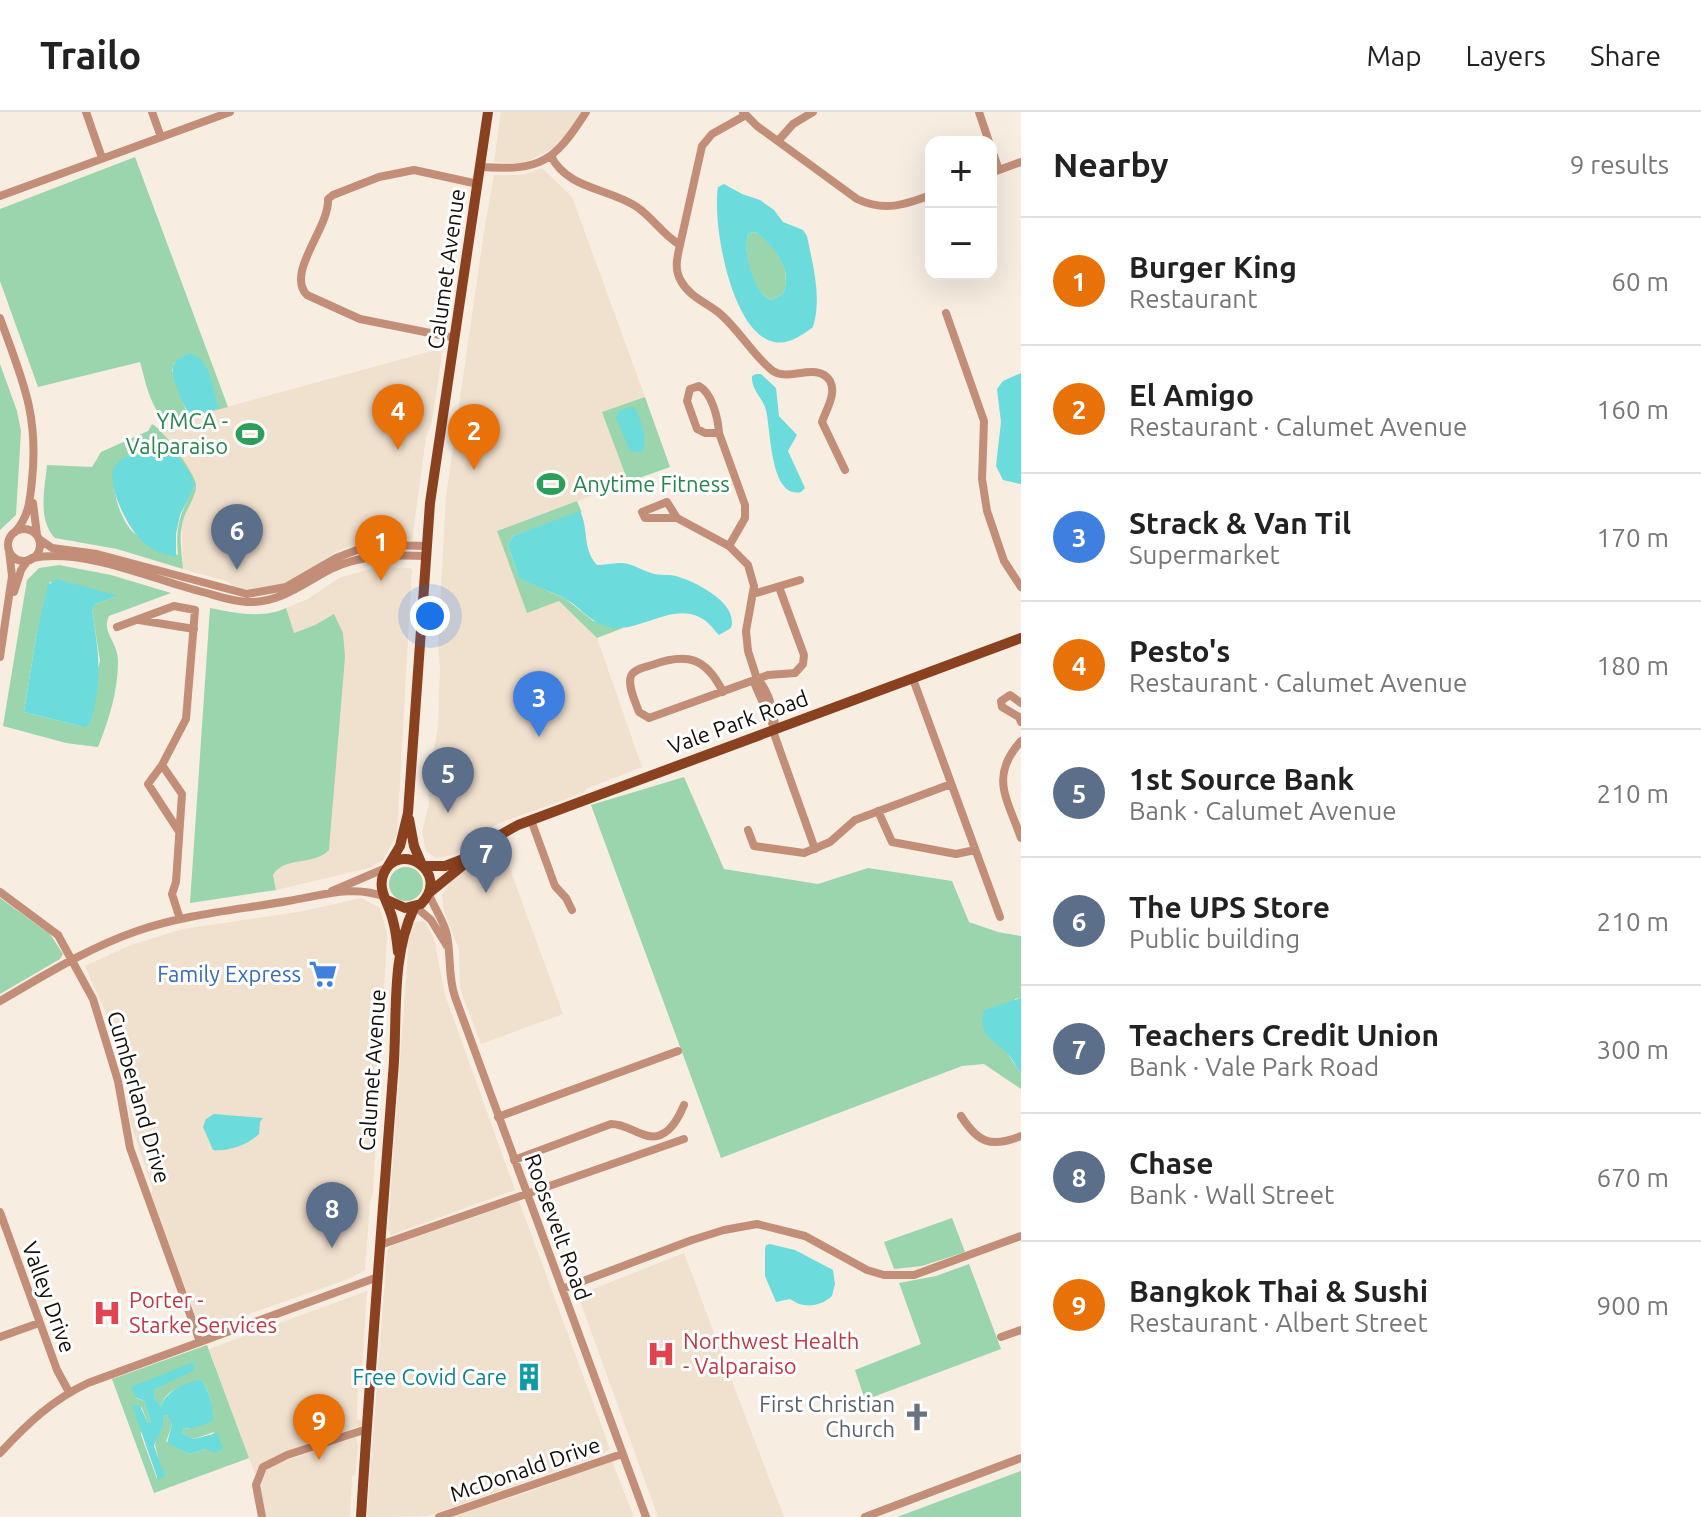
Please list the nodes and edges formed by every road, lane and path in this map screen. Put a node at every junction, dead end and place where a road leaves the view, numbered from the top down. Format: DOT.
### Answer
graph roads {
  1 [pos="86,112"];
  2 [pos="152,112"];
  3 [pos="230,112"];
  4 [pos="488,112"];
  5 [pos="586,112"];
  6 [pos="813,112"];
  7 [pos="979,112"];
  8 [pos="745,114"];
  9 [pos="987,136"];
  10 [pos="161,137"];
  11 [pos="778,141"];
  12 [pos="551,156"];
  13 [pos="102,158"];
  14 [pos="1021,162"];
  15 [pos="481,167"];
  16 [pos="997,170"];
  17 [pos="478,184"];
  18 [pos="0,196"];
  19 [pos="925,197"];
  20 [pos="680,245"];
  21 [pos="946,313"];
  22 [pos="0,318"];
  23 [pos="455,338"];
  24 [pos="719,433"];
  25 [pos="845,470"];
  26 [pos="32,486"];
  27 [pos="677,518"];
  28 [pos="15,532"];
  29 [pos="38,537"];
  30 [pos="729,546"];
  31 [pos="9,550"];
  32 [pos="426,551"];
  33 [pos="30,559"];
  34 [pos="800,580"];
  35 [pos="779,587"];
  36 [pos="1021,587"];
  37 [pos="753,594"];
  38 [pos="8,612"];
  39 [pos="138,620"];
  40 [pos="117,627"];
  41 [pos="194,629"];
  42 [pos="1021,638"];
  43 [pos="0,657"];
  44 [pos="757,679"];
  45 [pos="913,679"];
  46 [pos="723,692"];
  47 [pos="1021,703"];
  48 [pos="1020,718"];
  49 [pos="774,731"];
  50 [pos="1021,741"];
  51 [pos="162,765"];
  52 [pos="951,784"];
  53 [pos="878,811"];
  54 [pos="408,813"];
  55 [pos="531,820"];
  56 [pos="178,830"];
  57 [pos="748,830"];
  58 [pos="1021,838"];
  59 [pos="815,849"];
  60 [pos="975,850"];
  61 [pos="476,855"];
  62 [pos="423,865"];
  63 [pos="387,867"];
  64 [pos="0,892"];
  65 [pos="430,893"];
  66 [pos="320,895"];
  67 [pos="386,899"];
  68 [pos="415,907"];
  69 [pos="572,910"];
  70 [pos="1000,917"];
  71 [pos="180,919"];
  72 [pos="447,946"];
  73 [pos="72,959"];
  74 [pos="399,961"];
  75 [pos="0,1001"];
  76 [pos="678,1051"];
  77 [pos="684,1105"];
  78 [pos="961,1116"];
  79 [pos="498,1117"];
  80 [pos="1021,1136"];
  81 [pos="684,1139"];
  82 [pos="514,1160"];
  83 [pos="527,1194"];
  84 [pos="0,1212"];
  85 [pos="1021,1236"];
  86 [pos="380,1245"];
  87 [pos="378,1277"];
  88 [pos="562,1289"];
  89 [pos="39,1323"];
  90 [pos="1021,1330"];
  91 [pos="0,1337"];
  92 [pos="1001,1337"];
  93 [pos="200,1342"];
  94 [pos="69,1392"];
  95 [pos="367,1429"];
  96 [pos="0,1453"];
  97 [pos="622,1454"];
  98 [pos="1021,1458"];
  99 [pos="262,1517"];
  100 [pos="361,1517"];
  101 [pos="439,1517"];
  102 [pos="646,1517"];
  103 [pos="865,1517"];
  1 -- 13 [label="street"];
  2 -- 10 [label="street"];
  3 -- 10 [label="street"];
  4 -- 15 [label="main road, Calumet Avenue"];
  5 -- 12 [label="street"];
  6 -- 11 [label="street"];
  7 -- 9 [label="street"];
  8 -- 11 [label="street"];
  8 -- 20 [label="street"];
  10 -- 13 [label="street"];
  11 -- 19 [label="street"];
  12 -- 15 [label="street"];
  12 -- 20 [label="street"];
  13 -- 18 [label="street"];
  14 -- 16 [label="street"];
  15 -- 17 [label="main road, Calumet Avenue"];
  17 -- 23 [label="main road, Calumet Avenue"];
  17 -- 23 [label="street"];
  20 -- 25 [label="street"];
  21 -- 36 [label="street"];
  22 -- 26 [label="street"];
  23 -- 32 [label="main road, Calumet Avenue"];
  24 -- 24 [label="street"];
  24 -- 30 [label="street"];
  26 -- 28 [label="street"];
  26 -- 29 [label="street"];
  27 -- 30 [label="street"];
  28 -- 29 [label="street"];
  28 -- 31 [label="street"];
  29 -- 32 [label="street"];
  29 -- 33 [label="street"];
  30 -- 37 [label="street"];
  31 -- 33 [label="street"];
  31 -- 38 [label="street"];
  32 -- 33 [label="street"];
  32 -- 54 [label="main road, Calumet Avenue"];
  33 -- 38 [label="street"];
  34 -- 35 [label="street"];
  35 -- 37 [label="street"];
  35 -- 44 [label="street"];
  37 -- 44 [label="street"];
  38 -- 43 [label="street"];
  39 -- 40 [label="street"];
  39 -- 41 [label="street"];
  39 -- 41 [label="street"];
  41 -- 51 [label="street"];
  42 -- 45 [label="main road, Vale Park Road"];
  44 -- 46 [label="street"];
  44 -- 49 [label="street"];
  45 -- 49 [label="main road, Vale Park Road"];
  45 -- 52 [label="street"];
  46 -- 46 [label="street"];
  47 -- 48 [label="street"];
  49 -- 55 [label="main road, Vale Park Road"];
  49 -- 59 [label="street"];
  50 -- 58 [label="street"];
  51 -- 56 [label="street"];
  51 -- 56 [label="street"];
  52 -- 53 [label="street"];
  52 -- 60 [label="street"];
  53 -- 59 [label="street"];
  53 -- 60 [label="street"];
  54 -- 62 [label="main road, Calumet Avenue"];
  54 -- 63 [label="main road, Calumet Avenue"];
  55 -- 61 [label="main road, Vale Park Road"];
  55 -- 69 [label="street"];
  56 -- 71 [label="street"];
  57 -- 59 [label="street"];
  60 -- 70 [label="street"];
  61 -- 62 [label="main road, Vale Park Road"];
  61 -- 65 [label="main road, Vale Park Road"];
  62 -- 63 [label="main road"];
  62 -- 65 [label="main road"];
  63 -- 66 [label="street"];
  63 -- 67 [label="main road"];
  64 -- 73 [label="street, Cumberland Drive"];
  65 -- 68 [label="main road"];
  65 -- 72 [label="street, Roosevelt Road"];
  66 -- 67 [label="street"];
  66 -- 71 [label="street"];
  67 -- 68 [label="main road"];
  67 -- 74 [label="main road, Calumet Avenue"];
  68 -- 72 [label="street, Roosevelt Road"];
  68 -- 74 [label="main road, Calumet Avenue"];
  71 -- 73 [label="street"];
  72 -- 79 [label="street, Roosevelt Road"];
  73 -- 75 [label="street"];
  73 -- 93 [label="street, Cumberland Drive"];
  74 -- 86 [label="main road, Calumet Avenue"];
  76 -- 79 [label="street"];
  77 -- 82 [label="street"];
  78 -- 80 [label="street"];
  79 -- 82 [label="street, Roosevelt Road"];
  81 -- 83 [label="street"];
  82 -- 83 [label="street, Roosevelt Road"];
  83 -- 86 [label="street"];
  83 -- 88 [label="street, Roosevelt Road"];
  84 -- 89 [label="street, Valley Drive"];
  85 -- 88 [label="street"];
  86 -- 87 [label="main road, Calumet Avenue"];
  87 -- 93 [label="street"];
  87 -- 95 [label="main road, Calumet Avenue"];
  88 -- 97 [label="street, Roosevelt Road"];
  89 -- 91 [label="street"];
  89 -- 94 [label="street, Valley Drive"];
  90 -- 92 [label="street"];
  93 -- 94 [label="street"];
  94 -- 96 [label="street"];
  95 -- 99 [label="street"];
  95 -- 100 [label="main road, Calumet Avenue"];
  97 -- 101 [label="street, McDonald Drive"];
  97 -- 102 [label="street, Roosevelt Road"];
  98 -- 103 [label="street"];
}
